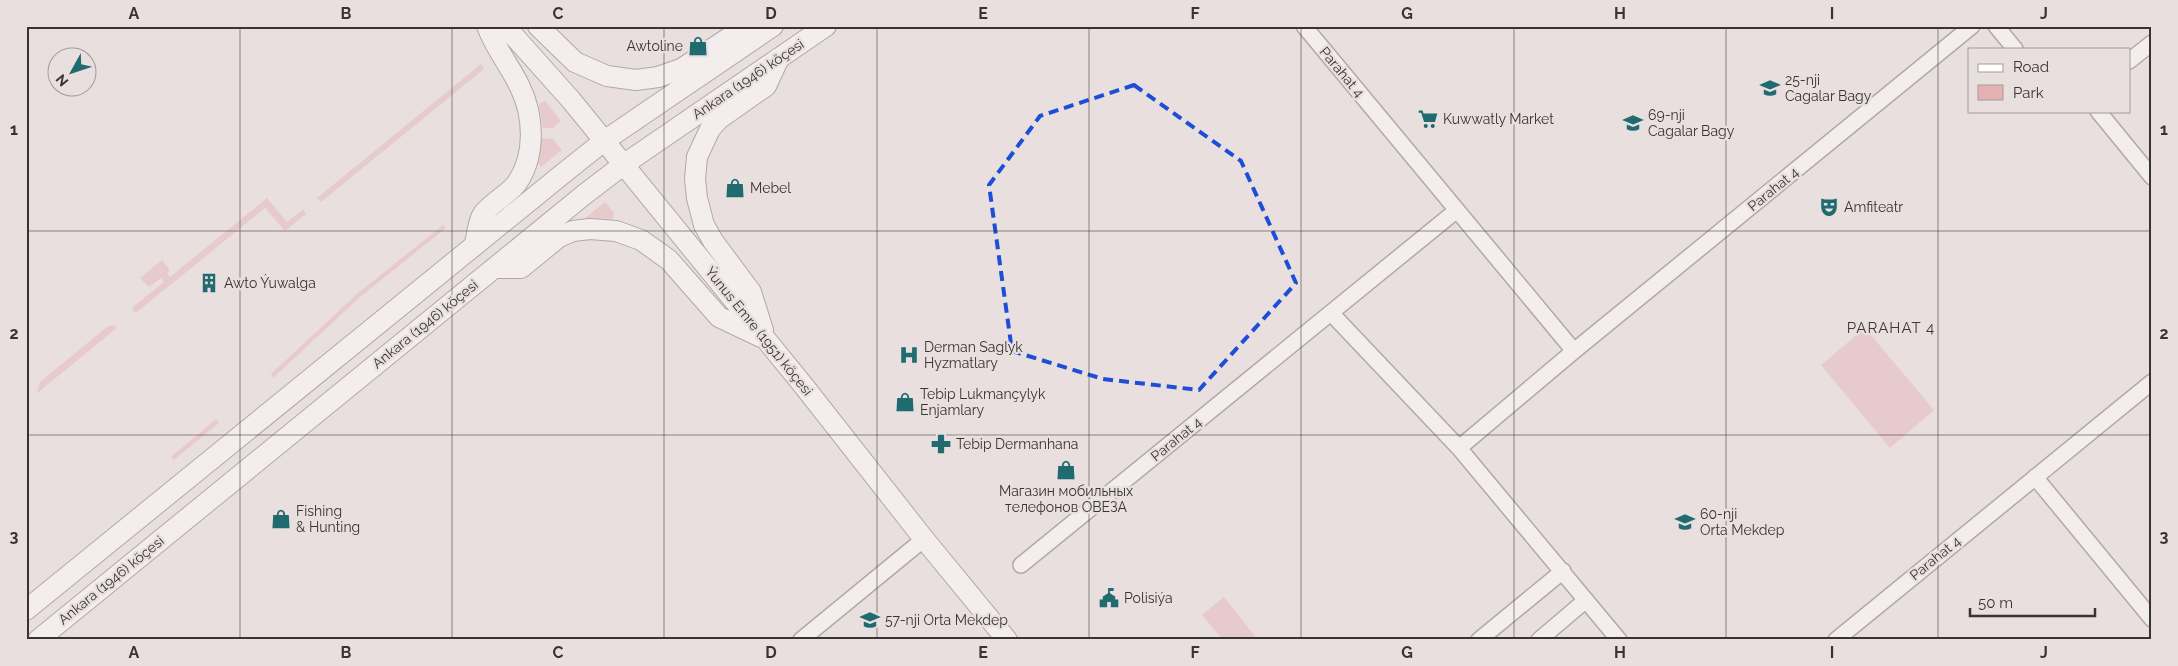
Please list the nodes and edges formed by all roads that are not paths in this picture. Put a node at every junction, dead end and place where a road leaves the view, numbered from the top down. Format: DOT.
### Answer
graph roads {
  1 [pos="486,26"];
  2 [pos="505,26"];
  3 [pos="538,26"];
  4 [pos="826,26"];
  5 [pos="1304,26"];
  6 [pos="1972,26"];
  7 [pos="1996,26"];
  8 [pos="768,30"];
  9 [pos="2152,43"];
  10 [pos="2014,48"];
  11 [pos="779,58"];
  12 [pos="2130,60"];
  13 [pos="2099,112"];
  14 [pos="604,141"];
  15 [pos="623,165"];
  16 [pos="2152,177"];
  17 [pos="1457,210"];
  18 [pos="475,244"];
  19 [pos="494,268"];
  20 [pos="1331,313"];
  21 [pos="766,339"];
  22 [pos="1574,351"];
  23 [pos="2152,382"];
  24 [pos="1459,448"];
  25 [pos="2035,476"];
  26 [pos="924,539"];
  27 [pos="1021,565"];
  28 [pos="1563,571"];
  29 [pos="1586,600"];
  30 [pos="26,610"];
  31 [pos="2152,619"];
  32 [pos="38,640"];
  33 [pos="801,640"];
  34 [pos="1007,640"];
  35 [pos="1479,640"];
  36 [pos="1539,640"];
  37 [pos="1619,640"];
  38 [pos="1836,640"];
  1 -- 18 [label="main road"];
  2 -- 14 [label="main road, Ýunus Emre (1951) köçesi"];
  3 -- 8 [label="main road"];
  4 -- 11 [label="main road, Ankara (1946) köçesi"];
  5 -- 17 [label="street, Parahat 4"];
  6 -- 22 [label="street, Parahat 4"];
  7 -- 10 [label="street"];
  8 -- 14 [label="main road"];
  9 -- 12 [label="street"];
  11 -- 15 [label="main road, Ankara (1946) köçesi"];
  11 -- 21 [label="main road"];
  13 -- 16 [label="street"];
  14 -- 15 [label="main road, Ýunus Emre (1951) köçesi"];
  14 -- 18 [label="main road"];
  15 -- 19 [label="main road, Ankara (1946) köçesi"];
  15 -- 21 [label="main road, Ýunus Emre (1951) köçesi"];
  17 -- 20 [label="street, Parahat 4"];
  17 -- 22 [label="street, Parahat 4"];
  18 -- 30 [label="main road"];
  19 -- 21 [label="main road"];
  19 -- 32 [label="main road, Ankara (1946) köçesi"];
  20 -- 24 [label="street"];
  20 -- 27 [label="street, Parahat 4"];
  21 -- 26 [label="main road, Ýunus Emre (1951) köçesi"];
  22 -- 24 [label="street, Parahat 4"];
  23 -- 25 [label="street, Parahat 4"];
  24 -- 28 [label="street"];
  25 -- 31 [label="street"];
  25 -- 38 [label="street, Parahat 4"];
  26 -- 33 [label="street"];
  26 -- 34 [label="main road, Ýunus Emre (1951) köçesi"];
  28 -- 29 [label="street"];
  28 -- 35 [label="street"];
  29 -- 36 [label="street"];
  29 -- 37 [label="street"];
}
